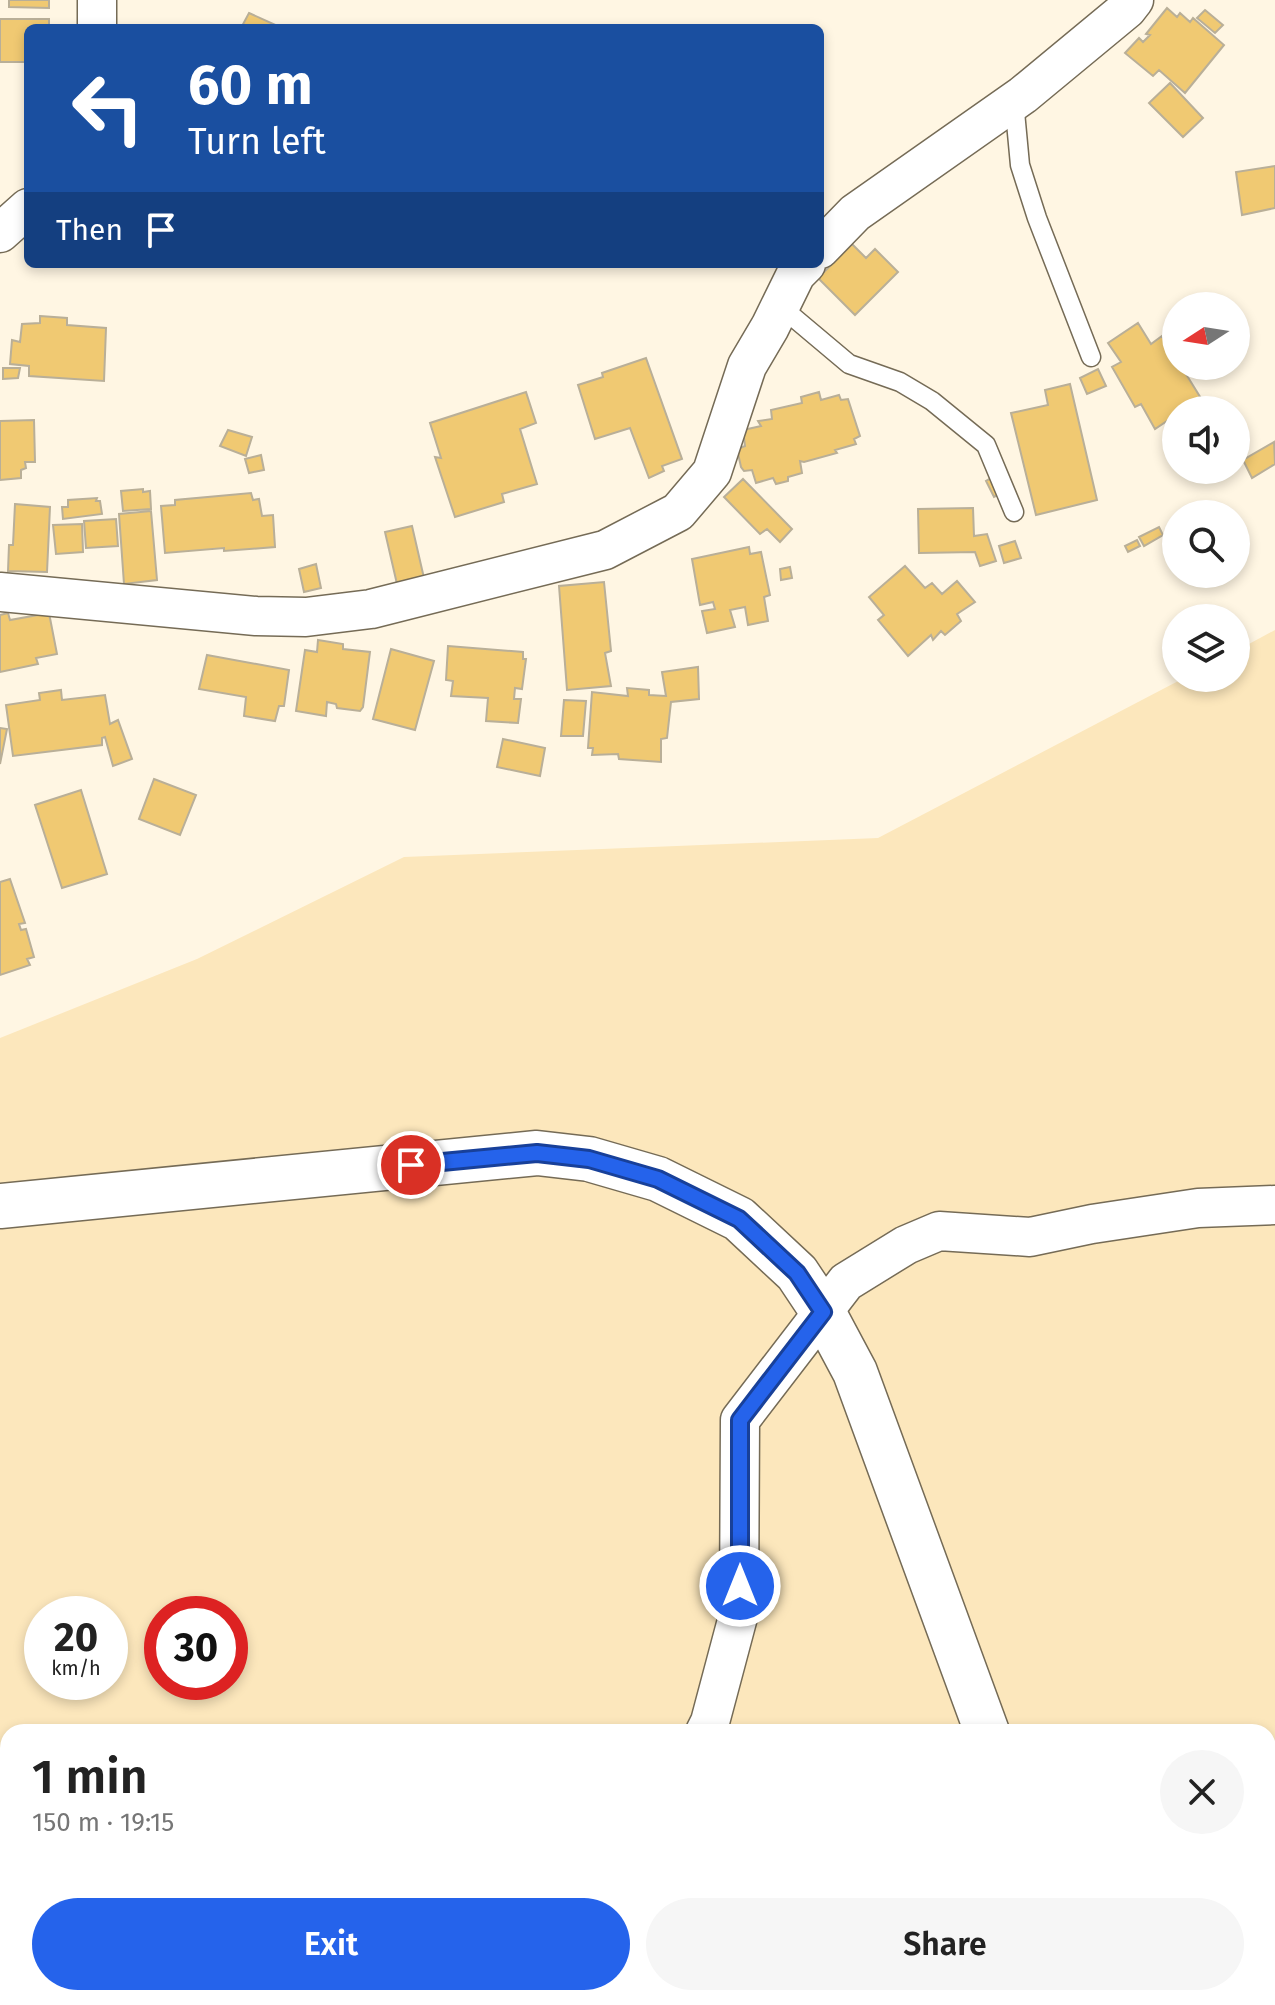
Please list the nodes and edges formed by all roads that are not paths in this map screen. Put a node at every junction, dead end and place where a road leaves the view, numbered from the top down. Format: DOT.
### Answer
graph roads {
  1 [pos="97,0"];
  2 [pos="1134,0"];
  3 [pos="97,24"];
  4 [pos="1014,101"];
  5 [pos="24,212"];
  6 [pos="0,233"];
  7 [pos="824,245"];
  8 [pos="802,268"];
  9 [pos="780,306"];
  10 [pos="1091,357"];
  11 [pos="1014,512"];
  12 [pos="0,592"];
  13 [pos="1275,1205"];
  14 [pos="0,1206"];
  15 [pos="823,1312"];
  16 [pos="709,1724"];
  17 [pos="984,1724"];
  1 -- 3 [label="street"];
  2 -- 4 [label="street"];
  4 -- 7 [label="street"];
  4 -- 10 [label="lane"];
  5 -- 6 [label="street"];
  8 -- 9 [label="street"];
  9 -- 11 [label="lane"];
  9 -- 12 [label="street"];
  13 -- 15 [label="street"];
  14 -- 15 [label="street"];
  15 -- 16 [label="street"];
  15 -- 17 [label="street"];
}
